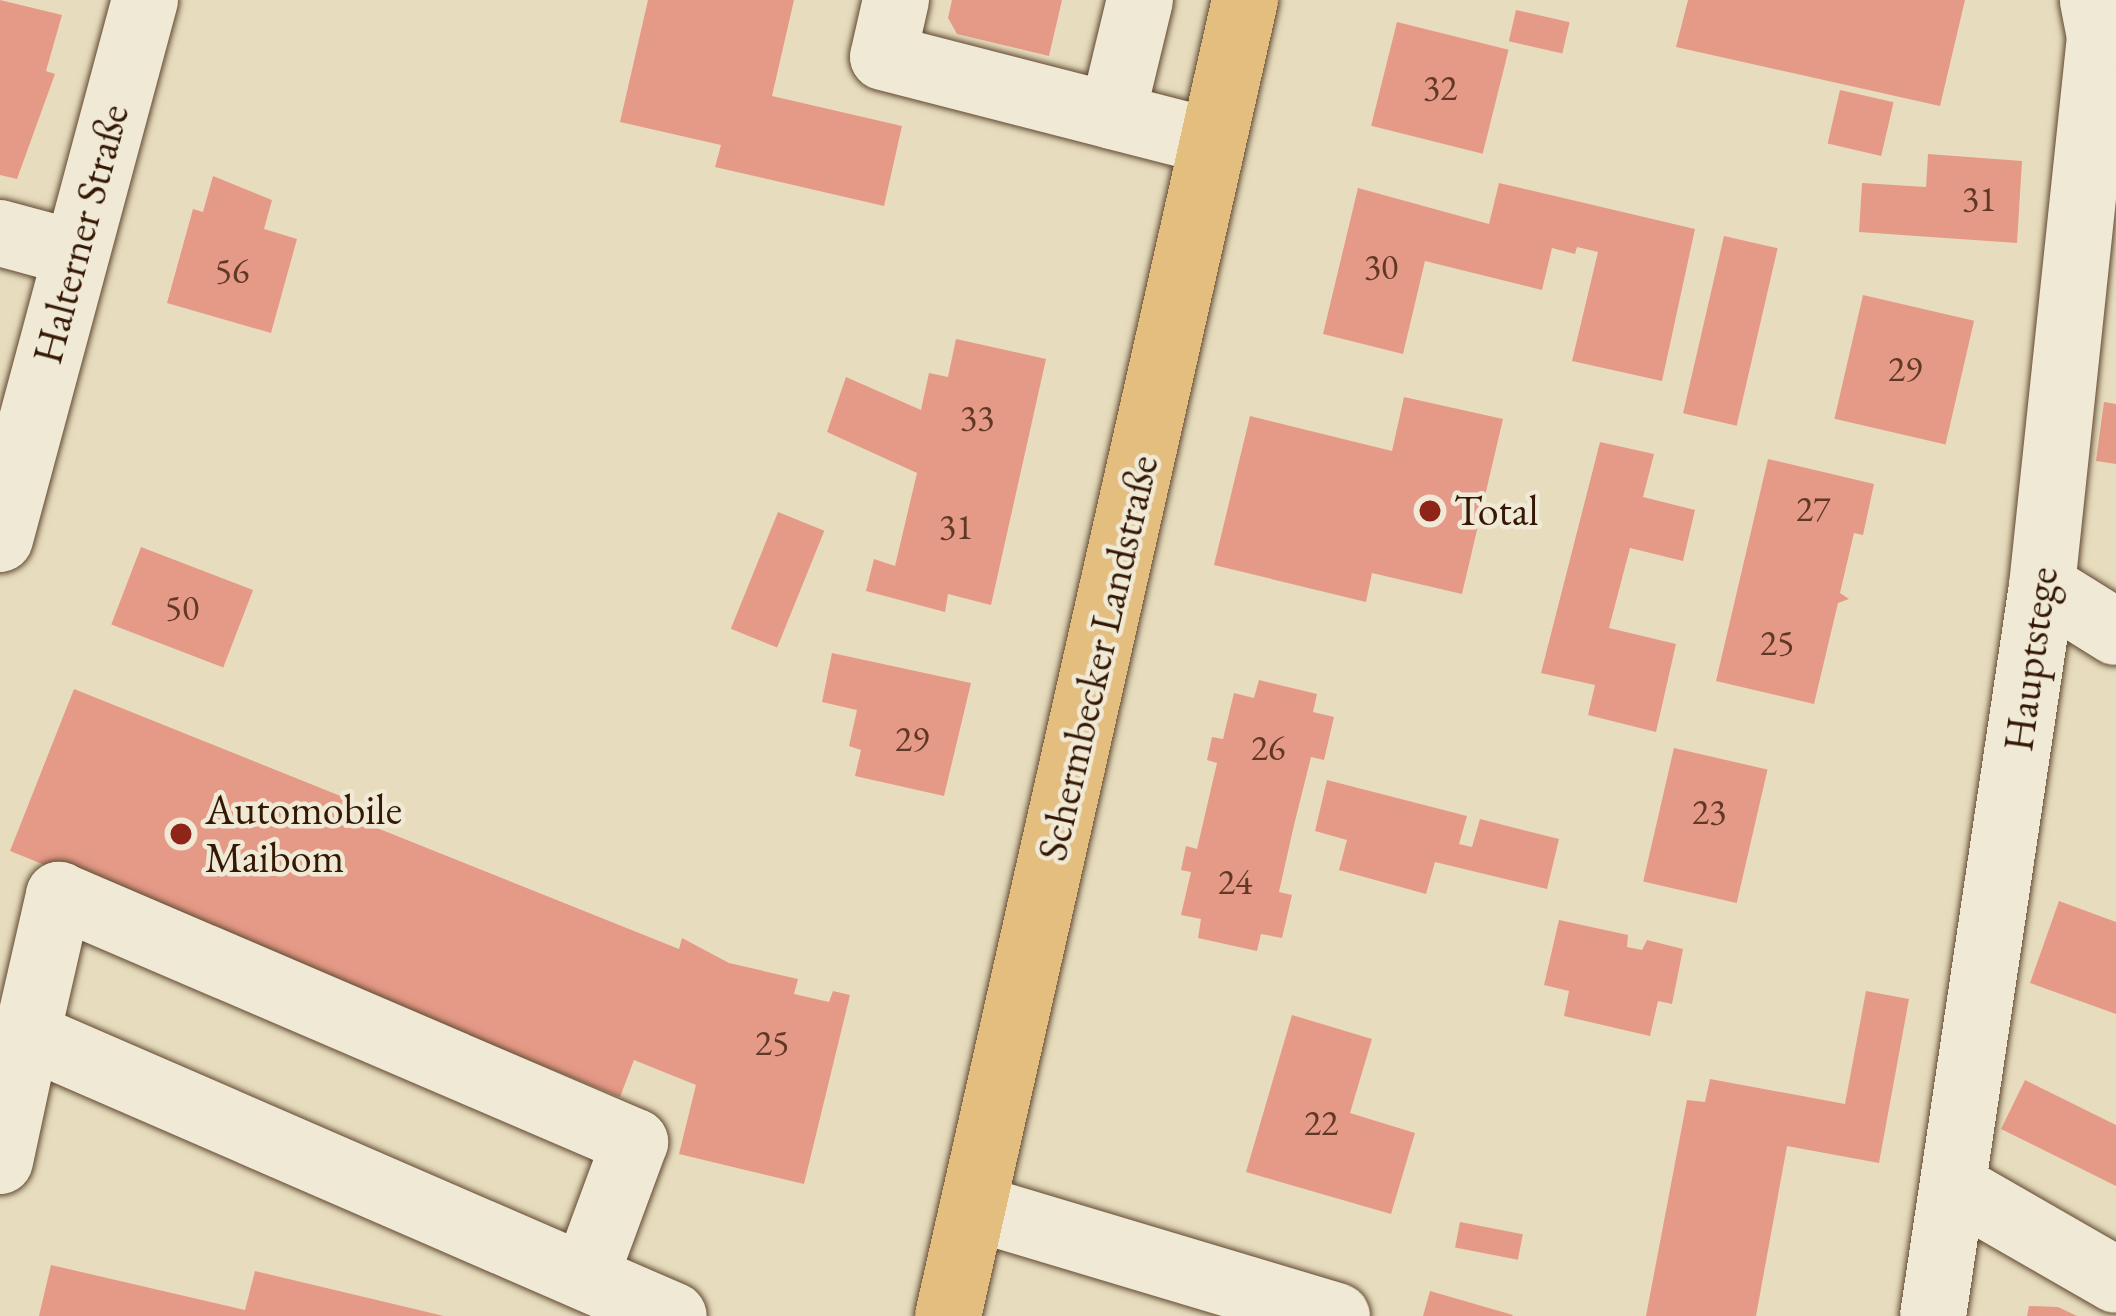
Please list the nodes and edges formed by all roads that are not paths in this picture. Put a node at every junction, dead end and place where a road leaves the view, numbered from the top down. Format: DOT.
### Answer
graph roads {
  1 [pos="146,0"];
  2 [pos="896,0"];
  3 [pos="1139,0"];
  4 [pos="1245,0"];
  5 [pos="2093,0"];
  6 [pos="1112,116"];
  7 [pos="1213,142"];
  8 [pos="0,233"];
  9 [pos="74,253"];
  10 [pos="0,539"];
  11 [pos="2042,586"];
  12 [pos="2116,632"];
  13 [pos="27,1035"];
  14 [pos="0,1160"];
  15 [pos="1958,1189"];
  16 [pos="973,1207"];
  17 [pos="585,1277"];
  18 [pos="2116,1280"];
  19 [pos="674,1316"];
  20 [pos="948,1316"];
  21 [pos="1337,1316"];
  22 [pos="1933,1316"];
  1 -- 9 [label="street, Halterner Straße"];
  2 -- 6 [label="street"];
  3 -- 6 [label="street"];
  4 -- 7 [label="main road, Schermbecker Landstraße"];
  5 -- 11 [label="street, Hauptstege"];
  6 -- 7 [label="street"];
  7 -- 16 [label="main road, Schermbecker Landstraße"];
  8 -- 9 [label="street"];
  9 -- 10 [label="street, Halterner Straße"];
  11 -- 12 [label="street"];
  11 -- 15 [label="street, Hauptstege"];
  13 -- 14 [label="street"];
  13 -- 17 [label="street"];
  13 -- 17 [label="street"];
  15 -- 18 [label="street"];
  15 -- 22 [label="street, Hauptstege"];
  16 -- 20 [label="main road, Schermbecker Landstraße"];
  16 -- 21 [label="street"];
  17 -- 19 [label="street"];
}
